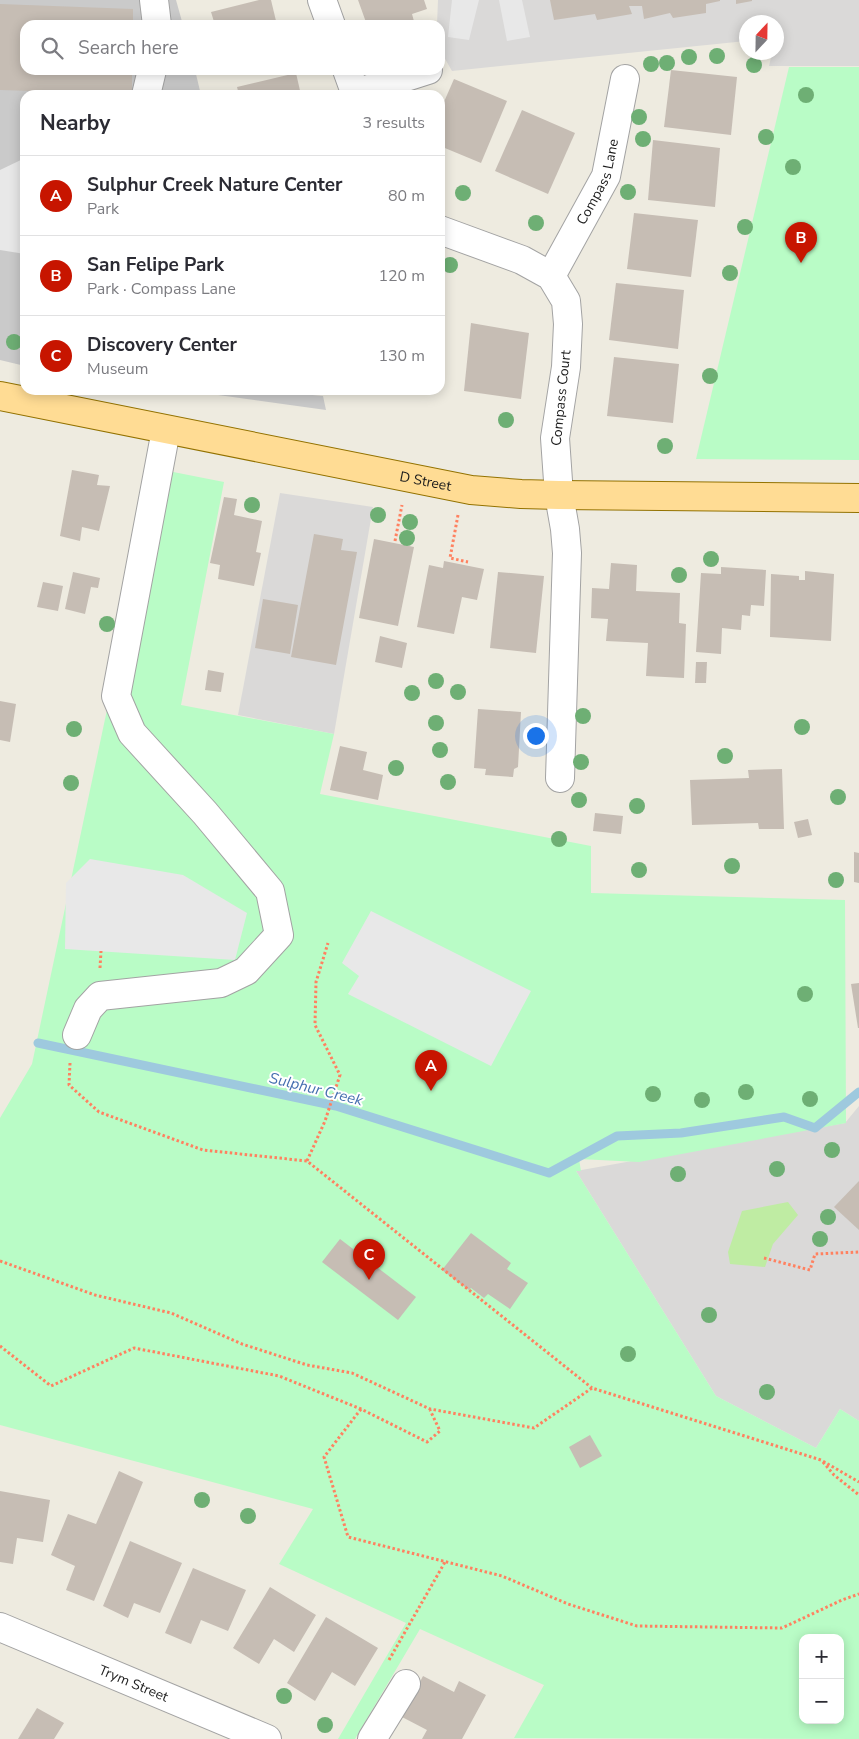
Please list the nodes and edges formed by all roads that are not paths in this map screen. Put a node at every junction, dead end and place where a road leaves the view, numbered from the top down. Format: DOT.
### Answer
graph roads {
  1 [pos="154,0"];
  2 [pos="322,0"];
  3 [pos="156,20"];
  4 [pos="329,20"];
  5 [pos="151,75"];
  6 [pos="405,75"];
  7 [pos="624,79"];
  8 [pos="353,86"];
  9 [pos="147,90"];
  10 [pos="445,232"];
  11 [pos="551,276"];
  12 [pos="0,396"];
  13 [pos="166,430"];
  14 [pos="559,495"];
  15 [pos="859,498"];
  16 [pos="560,778"];
  17 [pos="74,1048"];
  18 [pos="0,1627"];
  19 [pos="406,1684"];
  20 [pos="267,1739"];
  21 [pos="372,1739"];
  1 -- 3 [label="street"];
  2 -- 4 [label="street"];
  5 -- 9 [label="street"];
  6 -- 8 [label="street"];
  7 -- 11 [label="street, Compass Lane"];
  10 -- 11 [label="street"];
  11 -- 14 [label="street, Compass Court"];
  12 -- 13 [label="main road, D Street"];
  13 -- 14 [label="main road, D Street"];
  13 -- 17 [label="street"];
  14 -- 15 [label="main road, D Street"];
  14 -- 16 [label="street, Compass Court"];
  18 -- 20 [label="street, Trym Street"];
  19 -- 21 [label="street"];
}
